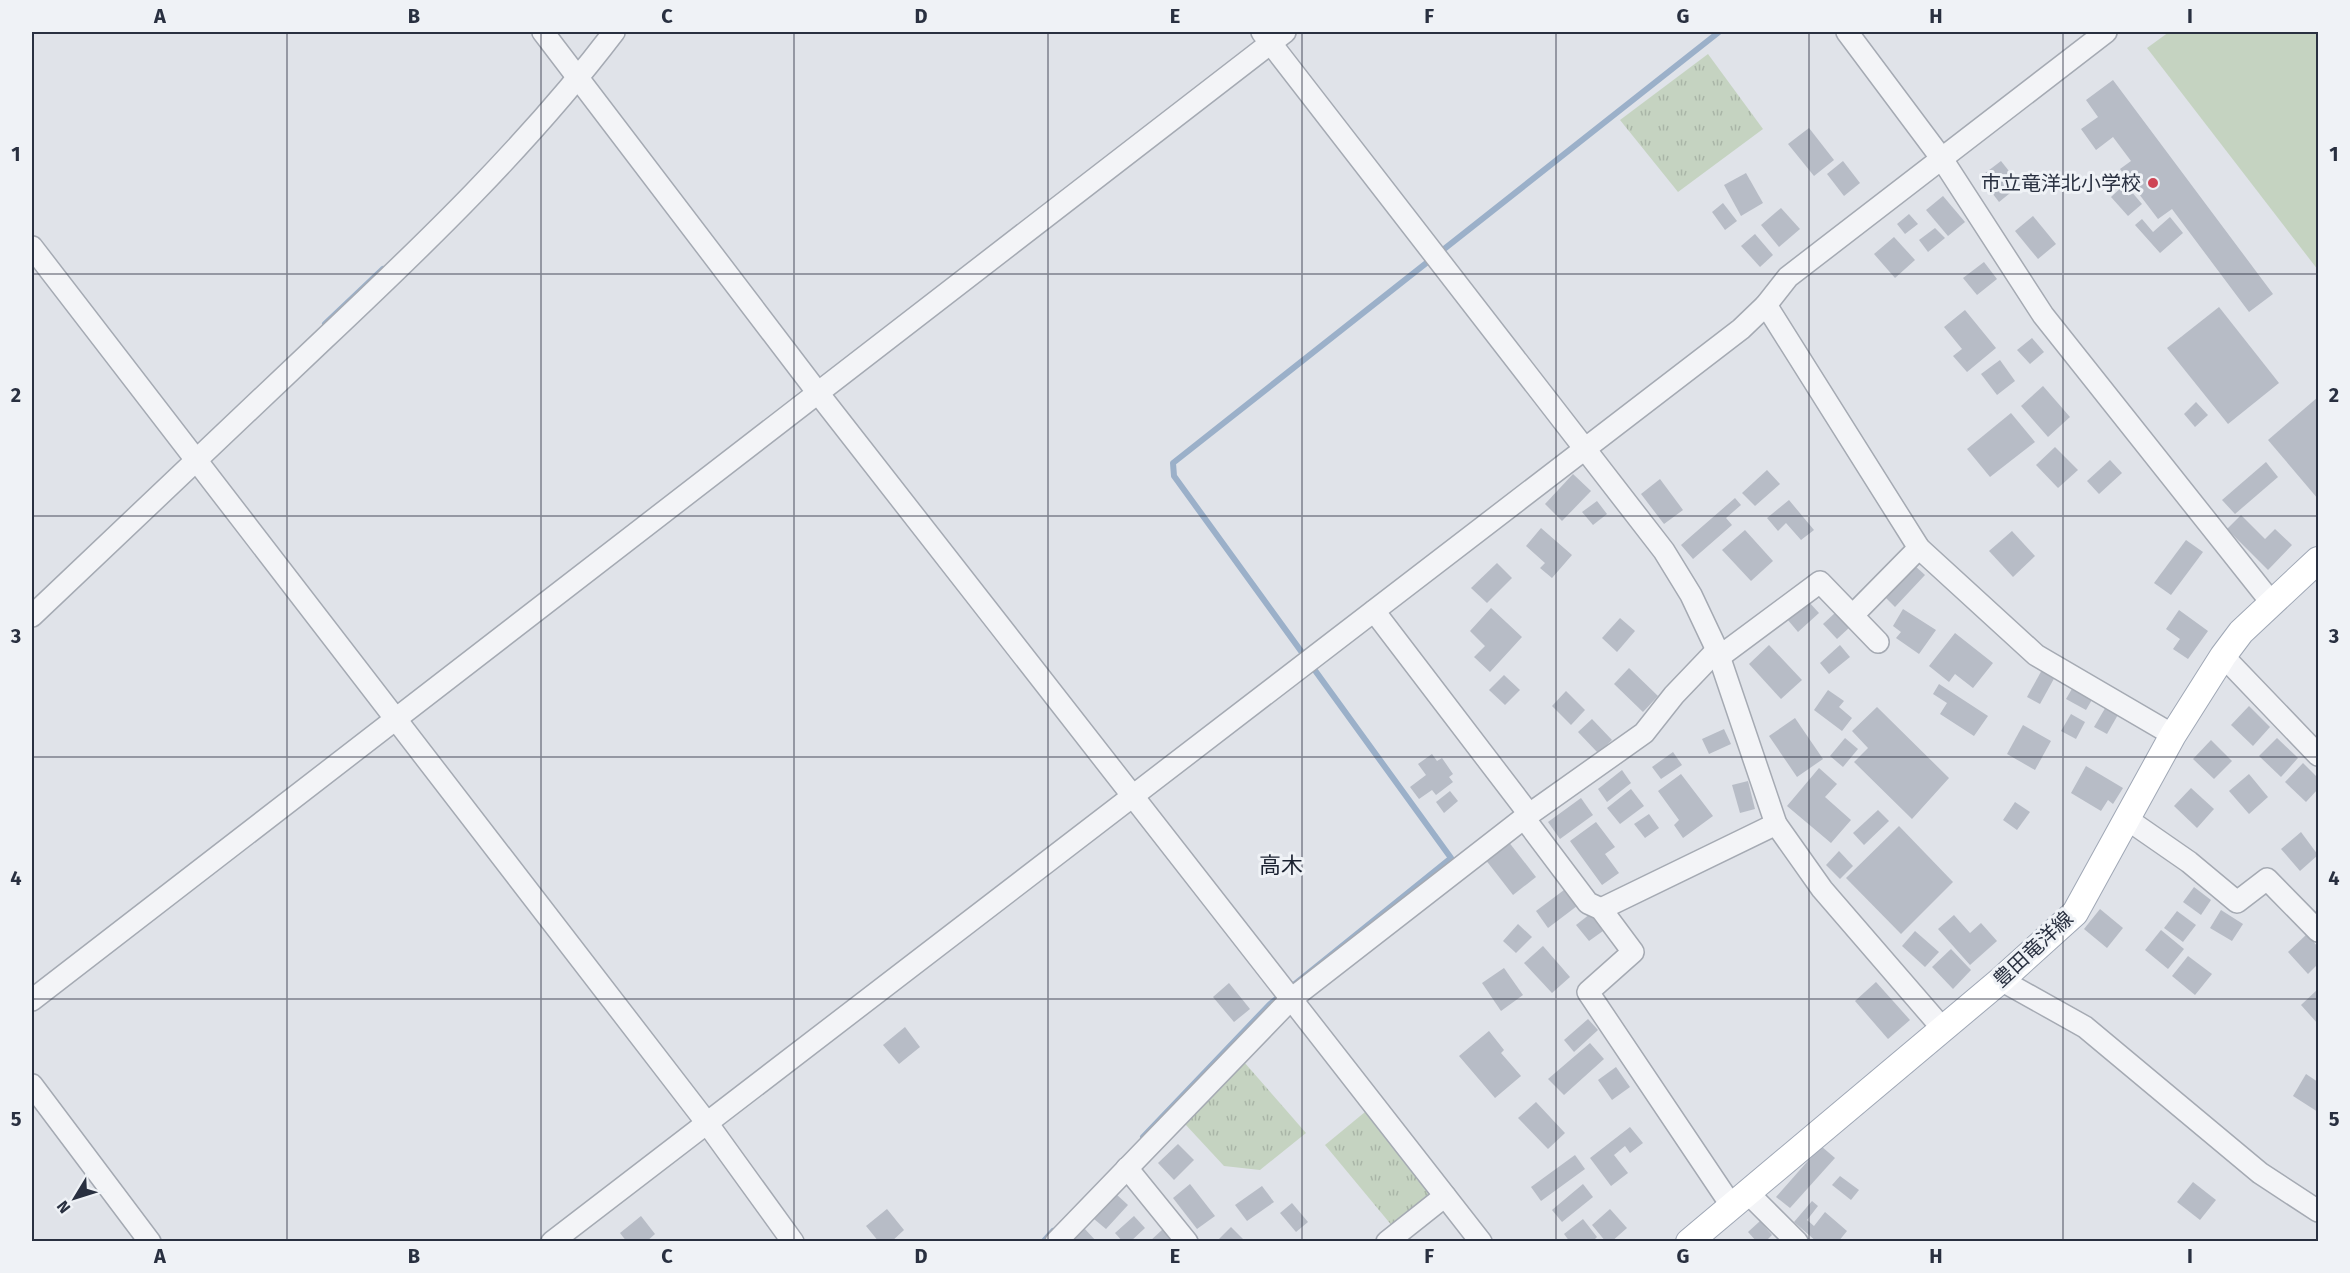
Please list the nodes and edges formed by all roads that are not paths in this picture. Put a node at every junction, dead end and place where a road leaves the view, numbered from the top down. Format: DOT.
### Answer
graph roads {
  1 [pos="543,32"];
  2 [pos="614,32"];
  3 [pos="1847,32"];
  4 [pos="2106,32"];
  5 [pos="1273,35"];
  6 [pos="579,79"];
  7 [pos="1942,159"];
  8 [pos="32,246"];
  9 [pos="1766,305"];
  10 [pos="818,393"];
  11 [pos="1583,449"];
  12 [pos="196,461"];
  13 [pos="1919,548"];
  14 [pos="2318,561"];
  15 [pos="2271,602"];
  16 [pos="1374,611"];
  17 [pos="1852,615"];
  18 [pos="32,616"];
  19 [pos="1878,642"];
  20 [pos="1718,653"];
  21 [pos="2223,656"];
  22 [pos="396,719"];
  23 [pos="2173,735"];
  24 [pos="2319,755"];
  25 [pos="1133,797"];
  26 [pos="1527,816"];
  27 [pos="2127,819"];
  28 [pos="1776,824"];
  29 [pos="1601,909"];
  30 [pos="2319,931"];
  31 [pos="2001,980"];
  32 [pos="32,1000"];
  33 [pos="1290,1000"];
  34 [pos="1943,1029"];
  35 [pos="32,1085"];
  36 [pos="707,1123"];
  37 [pos="1127,1168"];
  38 [pos="1445,1196"];
  39 [pos="1739,1199"];
  40 [pos="2319,1211"];
  41 [pos="150,1242"];
  42 [pos="552,1242"];
  43 [pos="793,1242"];
  44 [pos="1056,1242"];
  45 [pos="1188,1242"];
  46 [pos="1387,1242"];
  47 [pos="1481,1242"];
  48 [pos="1689,1242"];
  49 [pos="1797,1242"];
  1 -- 6 [label="street"];
  2 -- 6 [label="street"];
  3 -- 7 [label="street"];
  4 -- 7 [label="street"];
  5 -- 10 [label="street"];
  5 -- 11 [label="street"];
  6 -- 10 [label="street"];
  6 -- 12 [label="street"];
  7 -- 9 [label="street"];
  7 -- 15 [label="street"];
  8 -- 12 [label="street"];
  9 -- 11 [label="street"];
  9 -- 13 [label="street"];
  10 -- 22 [label="street"];
  10 -- 25 [label="street"];
  11 -- 16 [label="street"];
  11 -- 20 [label="street"];
  12 -- 18 [label="street"];
  12 -- 22 [label="street"];
  13 -- 17 [label="street"];
  13 -- 23 [label="street"];
  14 -- 15 [label="main road, 豊田竜洋線"];
  15 -- 21 [label="main road, 豊田竜洋線"];
  16 -- 25 [label="street"];
  16 -- 26 [label="street"];
  17 -- 19 [label="street"];
  17 -- 20 [label="street"];
  20 -- 26 [label="street"];
  20 -- 28 [label="street"];
  21 -- 23 [label="main road, 豊田竜洋線"];
  21 -- 24 [label="street"];
  22 -- 32 [label="street"];
  22 -- 36 [label="street"];
  23 -- 27 [label="main road, 豊田竜洋線"];
  25 -- 33 [label="street"];
  25 -- 36 [label="street"];
  26 -- 29 [label="street"];
  26 -- 33 [label="street"];
  27 -- 30 [label="street"];
  27 -- 31 [label="main road, 豊田竜洋線"];
  28 -- 29 [label="street"];
  28 -- 34 [label="street"];
  29 -- 39 [label="street"];
  31 -- 34 [label="main road, 豊田竜洋線"];
  31 -- 40 [label="street"];
  33 -- 37 [label="street"];
  33 -- 38 [label="street"];
  34 -- 39 [label="main road, 豊田竜洋線"];
  35 -- 41 [label="street"];
  36 -- 42 [label="street"];
  36 -- 43 [label="street"];
  37 -- 44 [label="street"];
  37 -- 45 [label="street"];
  38 -- 46 [label="street"];
  38 -- 47 [label="street"];
  39 -- 48 [label="main road, 豊田竜洋線"];
  39 -- 49 [label="street"];
}
